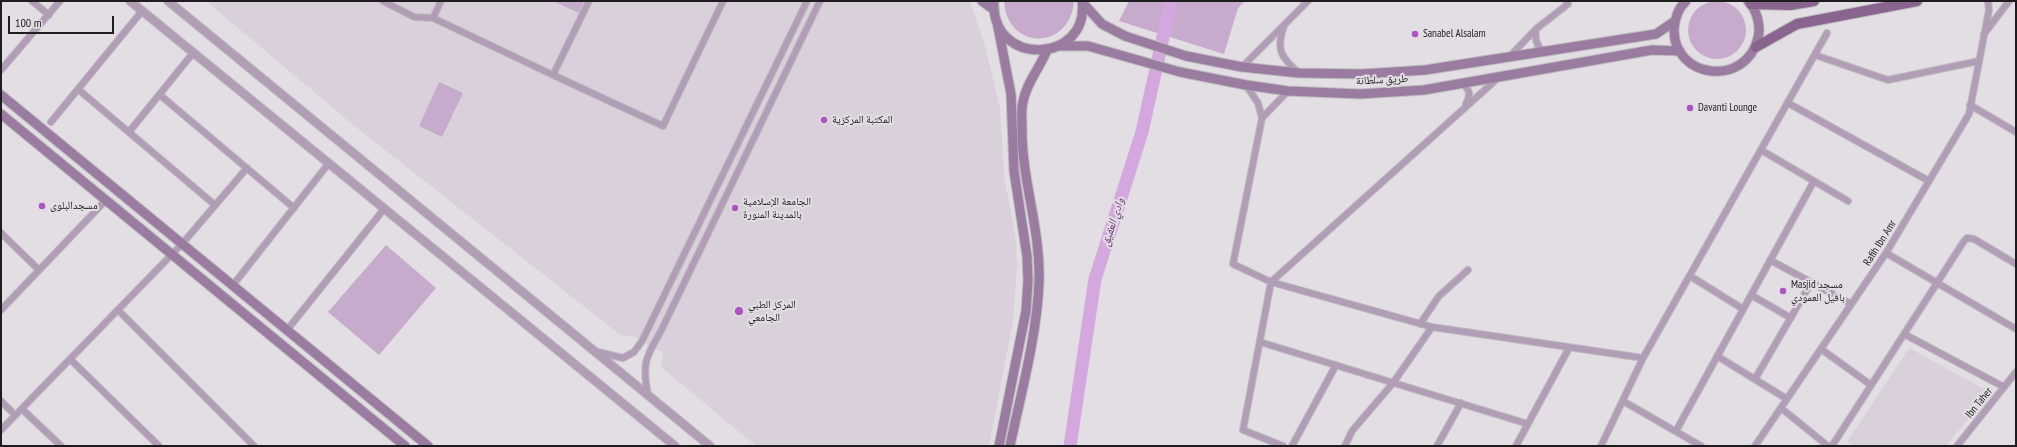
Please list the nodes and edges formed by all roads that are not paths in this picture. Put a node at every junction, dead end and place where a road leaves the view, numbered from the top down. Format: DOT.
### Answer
graph roads {
  1 [pos="32,1"];
  2 [pos="60,1"];
  3 [pos="130,1"];
  4 [pos="168,1"];
  5 [pos="383,1"];
  6 [pos="441,1"];
  7 [pos="589,1"];
  8 [pos="723,1"];
  9 [pos="807,1"];
  10 [pos="820,1"];
  11 [pos="982,1"];
  12 [pos="1308,1"];
  13 [pos="1566,1"];
  14 [pos="1814,1"];
  15 [pos="1917,1"];
  16 [pos="1988,1"];
  17 [pos="2009,1"];
  18 [pos="1083,2"];
  19 [pos="1749,2"];
  20 [pos="1683,3"];
  21 [pos="993,5"];
  22 [pos="142,11"];
  23 [pos="49,15"];
  24 [pos="433,18"];
  25 [pos="1675,21"];
  26 [pos="997,22"];
  27 [pos="1285,24"];
  28 [pos="1536,29"];
  29 [pos="1827,33"];
  30 [pos="1984,34"];
  31 [pos="1059,46"];
  32 [pos="1756,47"];
  33 [pos="1047,50"];
  34 [pos="1680,51"];
  35 [pos="1543,52"];
  36 [pos="193,53"];
  37 [pos="1815,55"];
  38 [pos="1509,57"];
  39 [pos="1979,61"];
  40 [pos="1242,67"];
  41 [pos="1,70"];
  42 [pos="1299,73"];
  43 [pos="553,75"];
  44 [pos="1499,77"];
  45 [pos="1462,83"];
  46 [pos="1246,84"];
  47 [pos="79,90"];
  48 [pos="1288,91"];
  49 [pos="1,95"];
  50 [pos="160,95"];
  51 [pos="1788,103"];
  52 [pos="1970,105"];
  53 [pos="1464,107"];
  54 [pos="1,114"];
  55 [pos="1262,118"];
  56 [pos="51,122"];
  57 [pos="129,132"];
  58 [pos="2016,132"];
  59 [pos="1761,150"];
  60 [pos="329,163"];
  61 [pos="246,168"];
  62 [pos="1814,181"];
  63 [pos="1929,181"];
  64 [pos="106,200"];
  65 [pos="1848,201"];
  66 [pos="216,205"];
  67 [pos="294,208"];
  68 [pos="384,209"];
  69 [pos="1,233"];
  70 [pos="182,244"];
  71 [pos="1886,253"];
  72 [pos="172,254"];
  73 [pos="1770,260"];
  74 [pos="2016,264"];
  75 [pos="39,270"];
  76 [pos="1468,270"];
  77 [pos="1690,276"];
  78 [pos="1271,282"];
  79 [pos="1811,283"];
  80 [pos="1937,283"];
  81 [pos="233,285"];
  82 [pos="1751,295"];
  83 [pos="1851,304"];
  84 [pos="1743,309"];
  85 [pos="1,310"];
  86 [pos="118,310"];
  87 [pos="1791,318"];
  88 [pos="650,324"];
  89 [pos="1420,324"];
  90 [pos="1432,327"];
  91 [pos="2016,329"];
  92 [pos="287,330"];
  93 [pos="661,331"];
  94 [pos="1904,334"];
  95 [pos="1260,342"];
  96 [pos="1569,348"];
  97 [pos="590,349"];
  98 [pos="1821,350"];
  99 [pos="1717,356"];
  100 [pos="1643,358"];
  101 [pos="70,359"];
  102 [pos="1336,365"];
  103 [pos="2016,372"];
  104 [pos="1755,380"];
  105 [pos="1393,382"];
  106 [pos="1871,385"];
  107 [pos="2004,388"];
  108 [pos="649,397"];
  109 [pos="1787,399"];
  110 [pos="1,401"];
  111 [pos="1623,401"];
  112 [pos="1461,403"];
  113 [pos="1781,408"];
  114 [pos="22,409"];
  115 [pos="15,415"];
  116 [pos="1528,424"];
  117 [pos="1,430"];
  118 [pos="1676,432"];
  119 [pos="61,446"];
  120 [pos="159,446"];
  121 [pos="254,446"];
  122 [pos="405,446"];
  123 [pos="428,446"];
  124 [pos="675,446"];
  125 [pos="710,446"];
  126 [pos="999,446"];
  127 [pos="1010,446"];
  128 [pos="1283,446"];
  129 [pos="1292,446"];
  130 [pos="1345,446"];
  131 [pos="1437,446"];
  132 [pos="1516,446"];
  133 [pos="1601,446"];
  134 [pos="1701,446"];
  135 [pos="1754,446"];
  136 [pos="1828,446"];
  137 [pos="1832,446"];
  138 [pos="1957,446"];
  1 -- 23 [label="street"];
  2 -- 23 [label="street"];
  3 -- 22 [label="street"];
  4 -- 97 [label="street"];
  5 -- 24 [label="street"];
  6 -- 24 [label="street"];
  7 -- 43 [label="street"];
  8 -- 43 [label="street"];
  9 -- 88 [label="street"];
  10 -- 93 [label="street"];
  11 -- 21 [label="main road"];
  12 -- 27 [label="street"];
  13 -- 28 [label="street"];
  14 -- 19 [label="main road"];
  15 -- 32 [label="main road"];
  16 -- 30 [label="street, Rafih Ibn Amr"];
  17 -- 30 [label="street"];
  18 -- 31 [label="main road"];
  18 -- 40 [label="main road, طريق سلطانة"];
  19 -- 32 [label="main road"];
  20 -- 25 [label="main road"];
  21 -- 26 [label="main road"];
  22 -- 36 [label="street"];
  22 -- 47 [label="street"];
  23 -- 41 [label="street"];
  24 -- 43 [label="street"];
  25 -- 34 [label="main road"];
  25 -- 35 [label="main road, طريق سلطانة"];
  26 -- 33 [label="main road"];
  26 -- 126 [label="main road"];
  27 -- 40 [label="street"];
  27 -- 42 [label="street"];
  28 -- 35 [label="street"];
  28 -- 38 [label="street"];
  29 -- 37 [label="street"];
  30 -- 39 [label="street, Rafih Ibn Amr"];
  31 -- 33 [label="main road"];
  31 -- 46 [label="main road, طريق سلطانة"];
  32 -- 34 [label="main road"];
  33 -- 127 [label="main road"];
  34 -- 44 [label="main road, طريق سلطانة"];
  35 -- 38 [label="main road, طريق سلطانة"];
  36 -- 50 [label="street"];
  36 -- 60 [label="street"];
  37 -- 39 [label="street"];
  37 -- 51 [label="street"];
  38 -- 42 [label="main road, طريق سلطانة"];
  39 -- 52 [label="street, Rafih Ibn Amr"];
  40 -- 42 [label="main road, طريق سلطانة"];
  44 -- 45 [label="main road, طريق سلطانة"];
  44 -- 53 [label="street"];
  45 -- 48 [label="main road, طريق سلطانة"];
  45 -- 53 [label="street"];
  46 -- 48 [label="main road, طريق سلطانة"];
  46 -- 55 [label="street"];
  47 -- 56 [label="street"];
  47 -- 57 [label="street"];
  48 -- 55 [label="street"];
  49 -- 70 [label="main road"];
  50 -- 57 [label="street"];
  50 -- 61 [label="street"];
  51 -- 59 [label="street"];
  51 -- 63 [label="street"];
  52 -- 58 [label="street"];
  52 -- 63 [label="street, Rafih Ibn Amr"];
  53 -- 78 [label="street"];
  54 -- 64 [label="main road"];
  55 -- 78 [label="street"];
  57 -- 66 [label="street"];
  59 -- 62 [label="street"];
  59 -- 77 [label="street"];
  60 -- 67 [label="street"];
  60 -- 68 [label="street"];
  61 -- 66 [label="street"];
  61 -- 67 [label="street"];
  62 -- 65 [label="street"];
  62 -- 73 [label="street"];
  63 -- 71 [label="street, Rafih Ibn Amr"];
  64 -- 72 [label="main road"];
  64 -- 75 [label="street"];
  66 -- 70 [label="street"];
  67 -- 81 [label="street"];
  68 -- 92 [label="street"];
  68 -- 124 [label="street"];
  69 -- 75 [label="street"];
  70 -- 72 [label="street"];
  70 -- 81 [label="main road"];
  71 -- 80 [label="street"];
  71 -- 83 [label="street, Rafih Ibn Amr"];
  72 -- 86 [label="street"];
  72 -- 122 [label="main road"];
  73 -- 79 [label="street"];
  73 -- 82 [label="street"];
  74 -- 80 [label="street"];
  75 -- 85 [label="street"];
  76 -- 89 [label="street"];
  77 -- 84 [label="street"];
  77 -- 100 [label="street"];
  78 -- 89 [label="street"];
  78 -- 95 [label="street"];
  79 -- 83 [label="street"];
  79 -- 87 [label="street"];
  80 -- 91 [label="street"];
  80 -- 94 [label="street"];
  81 -- 92 [label="main road"];
  82 -- 84 [label="street"];
  82 -- 87 [label="street"];
  83 -- 98 [label="street, Rafih Ibn Amr"];
  84 -- 99 [label="street"];
  86 -- 101 [label="street"];
  86 -- 121 [label="street"];
  87 -- 104 [label="street"];
  88 -- 93 [label="street"];
  88 -- 97 [label="street"];
  89 -- 90 [label="street"];
  90 -- 96 [label="street"];
  90 -- 105 [label="street"];
  92 -- 123 [label="main road"];
  93 -- 108 [label="street"];
  94 -- 106 [label="street"];
  94 -- 107 [label="street"];
  95 -- 102 [label="street"];
  95 -- 128 [label="street"];
  96 -- 100 [label="street"];
  96 -- 116 [label="street"];
  97 -- 108 [label="street"];
  98 -- 106 [label="street"];
  98 -- 109 [label="street, Rafih Ibn Amr"];
  99 -- 104 [label="street"];
  99 -- 118 [label="street"];
  100 -- 111 [label="street"];
  101 -- 114 [label="street"];
  101 -- 120 [label="street"];
  102 -- 105 [label="street"];
  102 -- 129 [label="street"];
  103 -- 107 [label="street, Ibn Taher"];
  104 -- 109 [label="street"];
  105 -- 112 [label="street"];
  105 -- 130 [label="street"];
  106 -- 137 [label="street"];
  107 -- 138 [label="street, Ibn Taher"];
  108 -- 125 [label="street"];
  109 -- 113 [label="street, Rafih Ibn Amr"];
  110 -- 115 [label="street"];
  111 -- 118 [label="street"];
  111 -- 133 [label="street"];
  112 -- 116 [label="street"];
  112 -- 131 [label="street"];
  113 -- 135 [label="street, Rafih Ibn Amr"];
  113 -- 136 [label="street"];
  114 -- 115 [label="street"];
  114 -- 119 [label="street"];
  115 -- 117 [label="street"];
  116 -- 132 [label="street"];
  118 -- 134 [label="street"];
}
